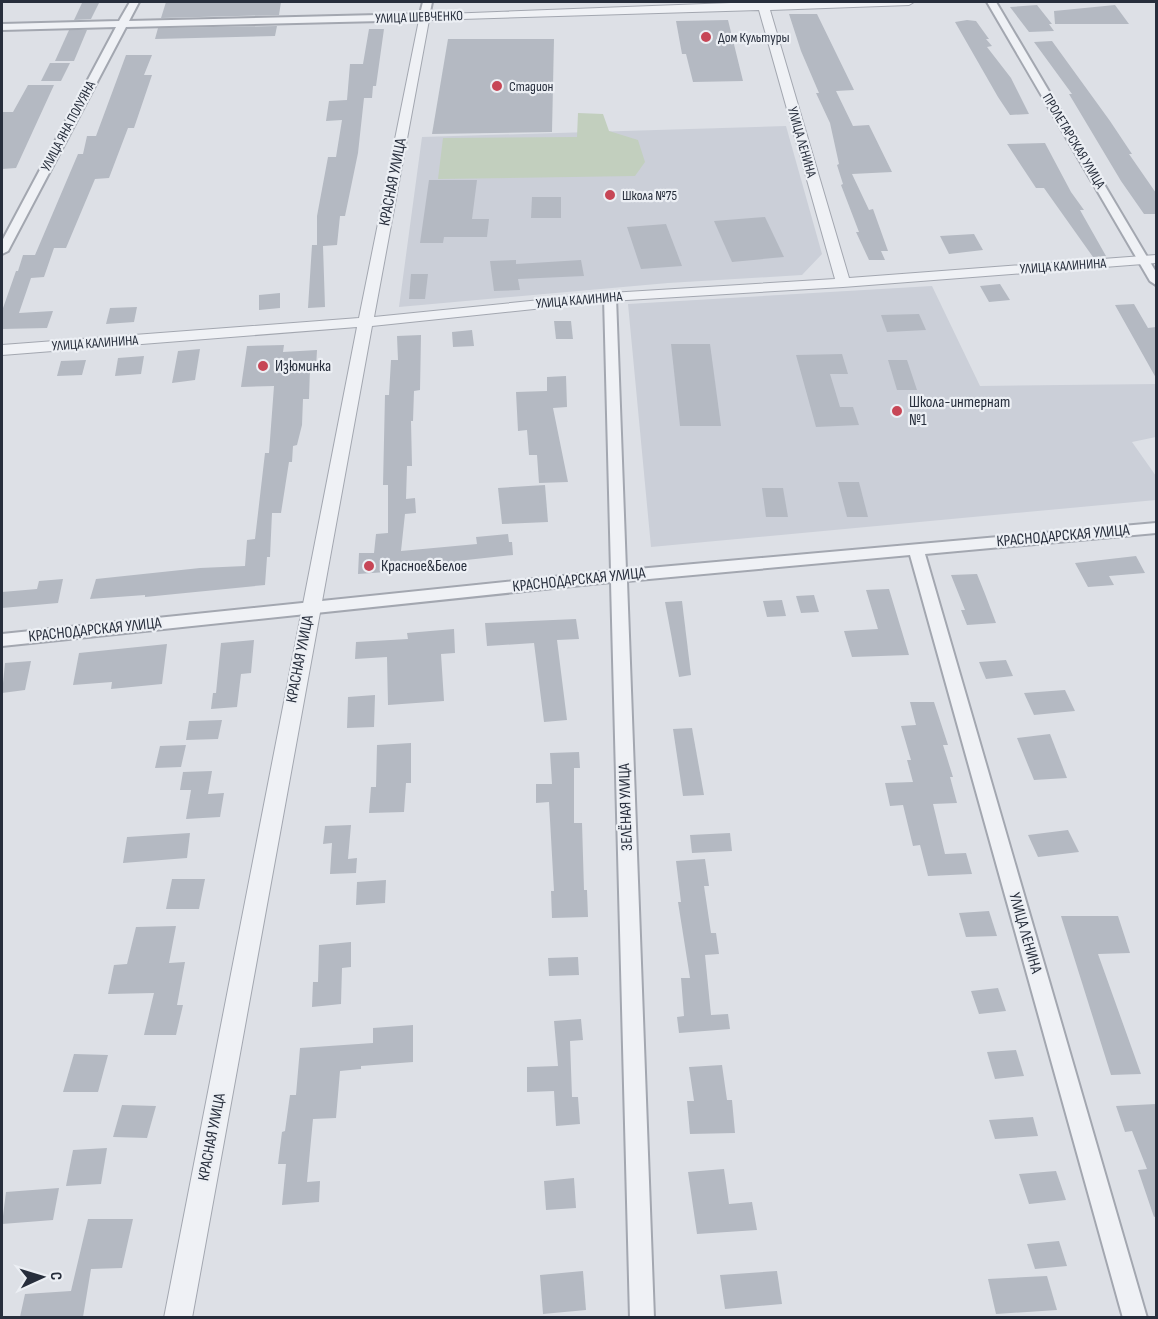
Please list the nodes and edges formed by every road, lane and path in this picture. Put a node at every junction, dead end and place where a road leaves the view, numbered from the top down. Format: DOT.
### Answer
graph roads {
  1 [pos="134,2"];
  2 [pos="427,2"];
  3 [pos="909,2"];
  4 [pos="991,2"];
  5 [pos="762,4"];
  6 [pos="424,17"];
  7 [pos="122,24"];
  8 [pos="2,27"];
  9 [pos="2,251"];
  10 [pos="1151,260"];
  11 [pos="1156,281"];
  12 [pos="843,284"];
  13 [pos="610,297"];
  14 [pos="365,322"];
  15 [pos="2,350"];
  16 [pos="1156,528"];
  17 [pos="916,548"];
  18 [pos="619,576"];
  19 [pos="309,609"];
  20 [pos="2,640"];
  21 [pos="178,1317"];
  22 [pos="642,1317"];
  23 [pos="1135,1317"];
  1 -- 7 [label="street, УЛИЦА ЯНА ПОЛУЯНА"];
  2 -- 6 [label="street, КРАСНАЯ УЛИЦА"];
  3 -- 5 [label="street, УЛИЦА ШЕВЧЕНКО"];
  4 -- 10 [label="street, ПРОЛЕТАРСКАЯ УЛИЦА"];
  5 -- 6 [label="street, УЛИЦА ШЕВЧЕНКО"];
  5 -- 12 [label="street, УЛИЦА ЛЕНИНА"];
  6 -- 7 [label="street, УЛИЦА ШЕВЧЕНКО"];
  6 -- 14 [label="street, КРАСНАЯ УЛИЦА"];
  7 -- 8 [label="street, УЛИЦА ШЕВЧЕНКО"];
  7 -- 9 [label="street, УЛИЦА ЯНА ПОЛУЯНА"];
  10 -- 11 [label="street, ПРОЛЕТАРСКАЯ УЛИЦА"];
  10 -- 12 [label="street, УЛИЦА КАЛИНИНА"];
  12 -- 13 [label="street, УЛИЦА КАЛИНИНА"];
  13 -- 14 [label="street, УЛИЦА КАЛИНИНА"];
  13 -- 18 [label="street, ЗЕЛЁНАЯ УЛИЦА"];
  14 -- 15 [label="street, УЛИЦА КАЛИНИНА"];
  14 -- 19 [label="street, КРАСНАЯ УЛИЦА"];
  16 -- 17 [label="street, КРАСНОДАРСКАЯ УЛИЦА"];
  17 -- 18 [label="street, КРАСНОДАРСКАЯ УЛИЦА"];
  17 -- 23 [label="street, УЛИЦА ЛЕНИНА"];
  18 -- 19 [label="street, КРАСНОДАРСКАЯ УЛИЦА"];
  18 -- 22 [label="street, ЗЕЛЁНАЯ УЛИЦА"];
  19 -- 20 [label="street, КРАСНОДАРСКАЯ УЛИЦА"];
  19 -- 21 [label="street, КРАСНАЯ УЛИЦА"];
}
